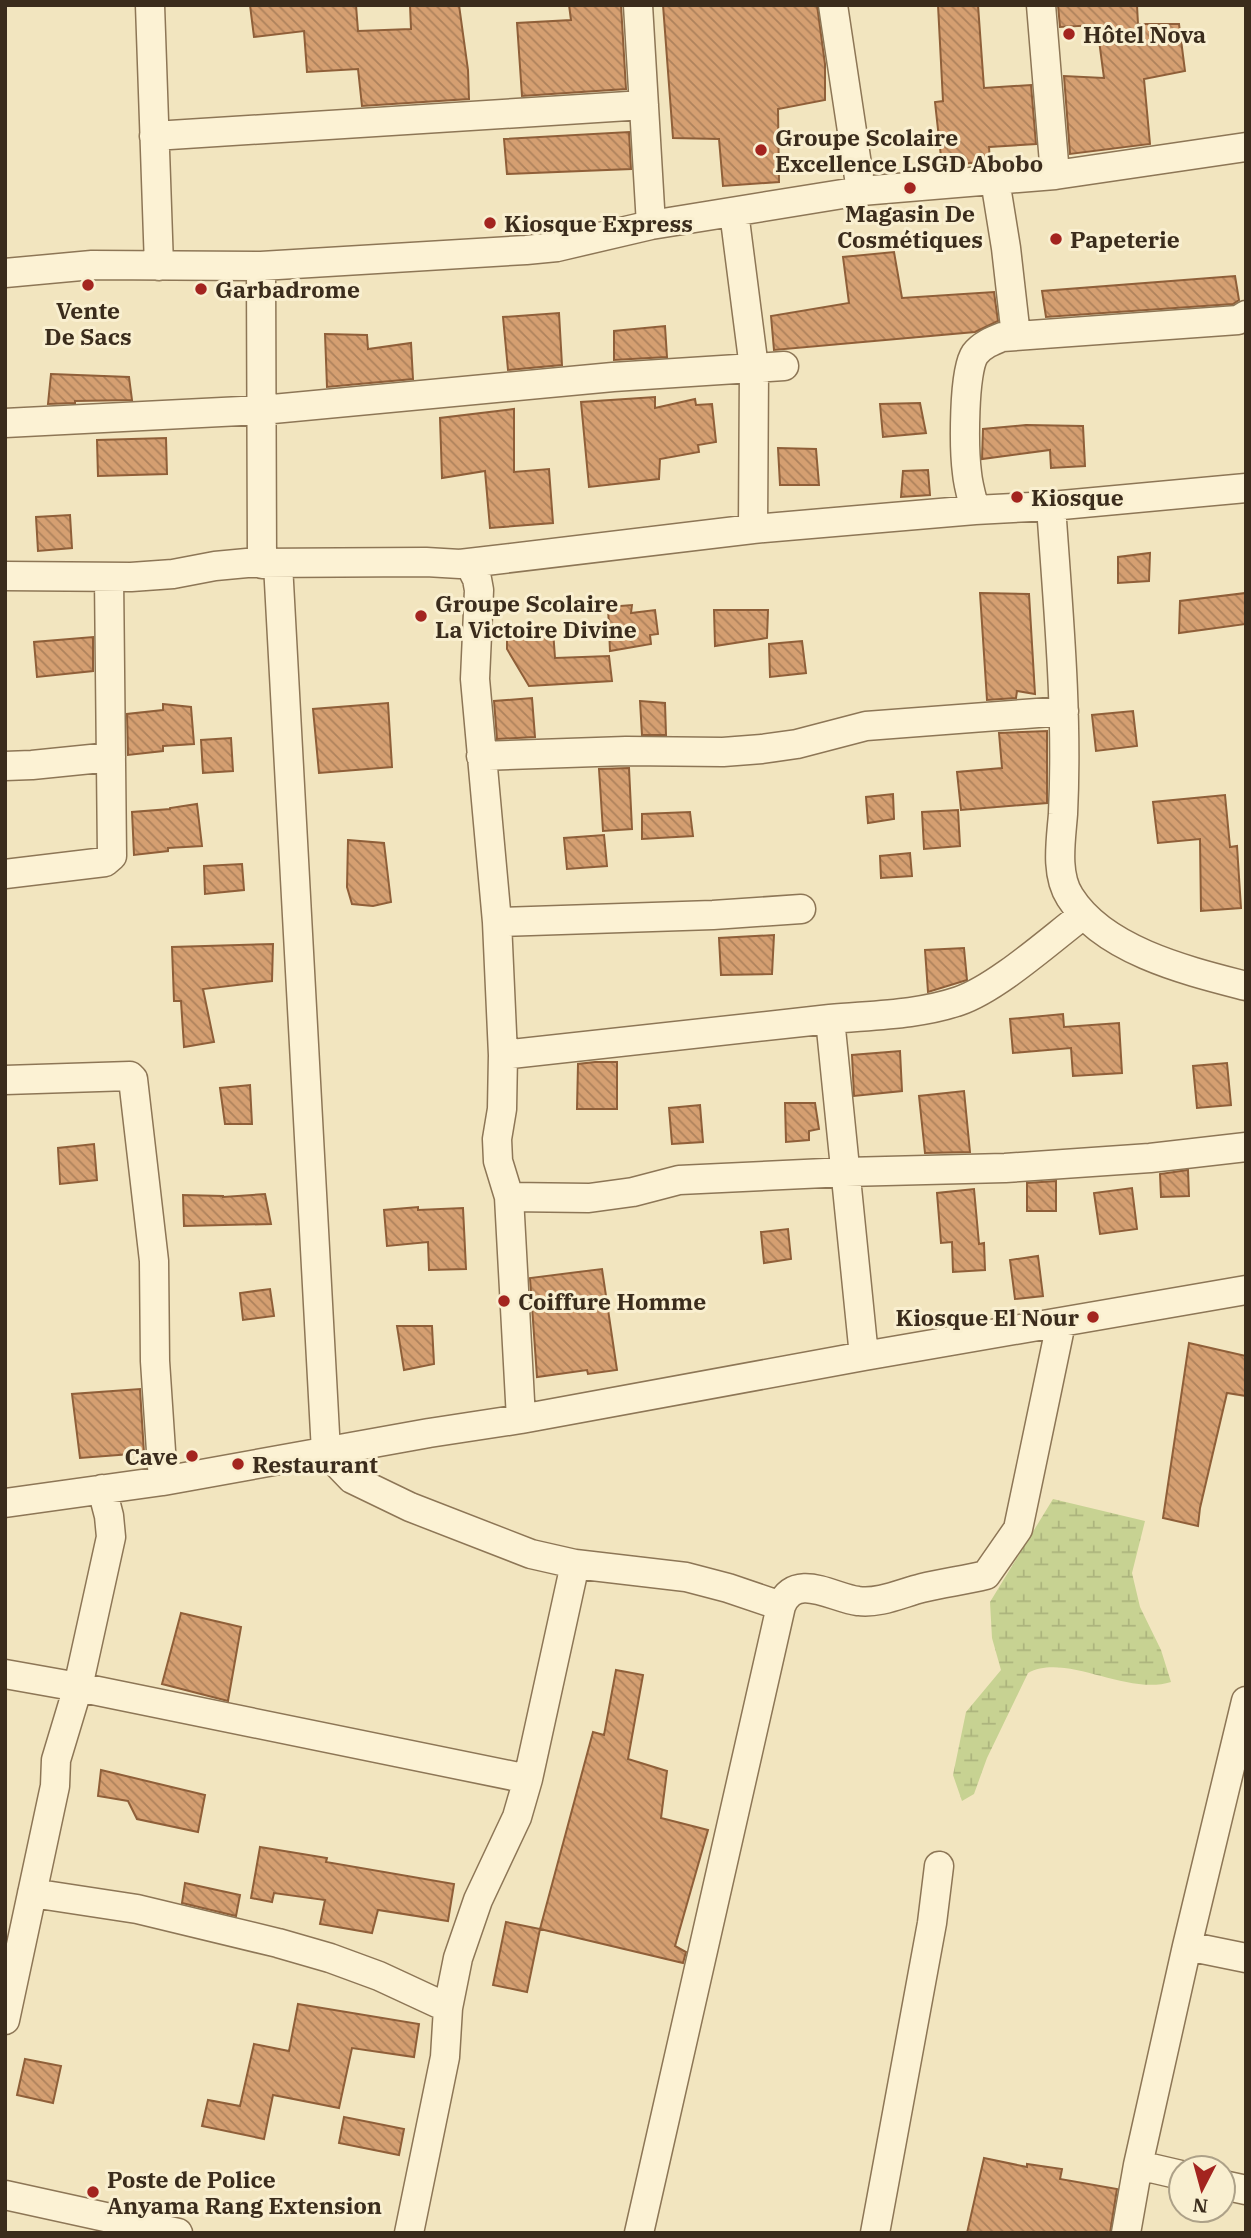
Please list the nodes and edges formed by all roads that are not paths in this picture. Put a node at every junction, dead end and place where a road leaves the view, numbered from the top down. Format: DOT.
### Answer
graph roads {
  1 [pos="150,5"];
  2 [pos="638,5"];
  3 [pos="834,5"];
  4 [pos="1041,5"];
  5 [pos="644,105"];
  6 [pos="155,136"];
  7 [pos="1246,147"];
  8 [pos="1055,175"];
  9 [pos="995,180"];
  10 [pos="861,191"];
  11 [pos="734,212"];
  12 [pos="651,225"];
  13 [pos="159,266"];
  14 [pos="261,267"];
  15 [pos="5,273"];
  16 [pos="1246,315"];
  17 [pos="1016,336"];
  18 [pos="783,366"];
  19 [pos="754,368"];
  20 [pos="261,410"];
  21 [pos="5,423"];
  22 [pos="1246,488"];
  23 [pos="1051,506"];
  24 [pos="975,510"];
  25 [pos="753,529"];
  26 [pos="270,564"];
  27 [pos="469,564"];
  28 [pos="5,576"];
  29 [pos="109,577"];
  30 [pos="1064,711"];
  31 [pos="111,757"];
  32 [pos="481,757"];
  33 [pos="5,766"];
  34 [pos="5,874"];
  35 [pos="801,909"];
  36 [pos="1083,915"];
  37 [pos="497,922"];
  38 [pos="1246,986"];
  39 [pos="830,1019"];
  40 [pos="503,1055"];
  41 [pos="5,1080"];
  42 [pos="1246,1147"];
  43 [pos="845,1172"];
  44 [pos="509,1197"];
  45 [pos="1246,1290"];
  46 [pos="1061,1323"];
  47 [pos="864,1356"];
  48 [pos="521,1419"];
  49 [pos="326,1452"];
  50 [pos="163,1481"];
  51 [pos="102,1489"];
  52 [pos="5,1503"];
  53 [pos="575,1564"];
  54 [pos="780,1606"];
  55 [pos="5,1674"];
  56 [pos="78,1687"];
  57 [pos="1245,1712"];
  58 [pos="528,1779"];
  59 [pos="939,1866"];
  60 [pos="32,1893"];
  61 [pos="1187,1946"];
  62 [pos="1246,1958"];
  63 [pos="448,2008"];
  64 [pos="5,2020"];
  65 [pos="1138,2165"];
  66 [pos="1167,2172"];
  67 [pos="5,2195"];
  68 [pos="178,2233"];
  69 [pos="409,2233"];
  70 [pos="639,2233"];
  71 [pos="875,2233"];
  72 [pos="1126,2233"];
  1 -- 6 [label="street"];
  2 -- 5 [label="street"];
  3 -- 10 [label="street"];
  4 -- 8 [label="street"];
  5 -- 6 [label="street"];
  5 -- 12 [label="street"];
  6 -- 13 [label="street"];
  7 -- 8 [label="street"];
  8 -- 9 [label="street"];
  9 -- 10 [label="street"];
  9 -- 17 [label="street"];
  10 -- 11 [label="street"];
  11 -- 12 [label="street"];
  11 -- 19 [label="street"];
  12 -- 14 [label="street"];
  13 -- 14 [label="street"];
  13 -- 15 [label="street"];
  14 -- 20 [label="street"];
  16 -- 17 [label="street"];
  17 -- 24 [label="street"];
  18 -- 19 [label="street"];
  19 -- 20 [label="street"];
  19 -- 25 [label="street"];
  20 -- 21 [label="street"];
  20 -- 26 [label="street"];
  22 -- 23 [label="street"];
  23 -- 24 [label="street"];
  23 -- 30 [label="street"];
  24 -- 25 [label="street"];
  25 -- 27 [label="street"];
  26 -- 27 [label="street"];
  26 -- 29 [label="street"];
  26 -- 49 [label="street"];
  27 -- 32 [label="street"];
  28 -- 29 [label="street"];
  29 -- 31 [label="street"];
  30 -- 32 [label="street"];
  30 -- 36 [label="street"];
  31 -- 33 [label="street"];
  31 -- 34 [label="street"];
  32 -- 37 [label="street"];
  35 -- 37 [label="street"];
  36 -- 38 [label="street"];
  36 -- 39 [label="street"];
  37 -- 40 [label="street"];
  39 -- 40 [label="street"];
  39 -- 43 [label="street"];
  40 -- 44 [label="street"];
  41 -- 50 [label="street"];
  42 -- 43 [label="street"];
  43 -- 44 [label="street"];
  43 -- 47 [label="street"];
  44 -- 48 [label="street"];
  45 -- 46 [label="street"];
  46 -- 47 [label="street"];
  46 -- 54 [label="street"];
  47 -- 48 [label="street"];
  48 -- 49 [label="street"];
  49 -- 50 [label="street"];
  49 -- 53 [label="street"];
  50 -- 51 [label="street"];
  51 -- 52 [label="street"];
  51 -- 56 [label="street"];
  53 -- 54 [label="street"];
  53 -- 58 [label="street"];
  54 -- 70 [label="street"];
  55 -- 56 [label="street"];
  56 -- 58 [label="street"];
  56 -- 60 [label="street"];
  57 -- 61 [label="street"];
  58 -- 63 [label="street"];
  59 -- 71 [label="street"];
  60 -- 63 [label="street"];
  60 -- 64 [label="street"];
  61 -- 62 [label="street"];
  61 -- 65 [label="street"];
  63 -- 69 [label="street"];
  65 -- 66 [label="street"];
  65 -- 72 [label="street"];
  67 -- 68 [label="street"];
}
